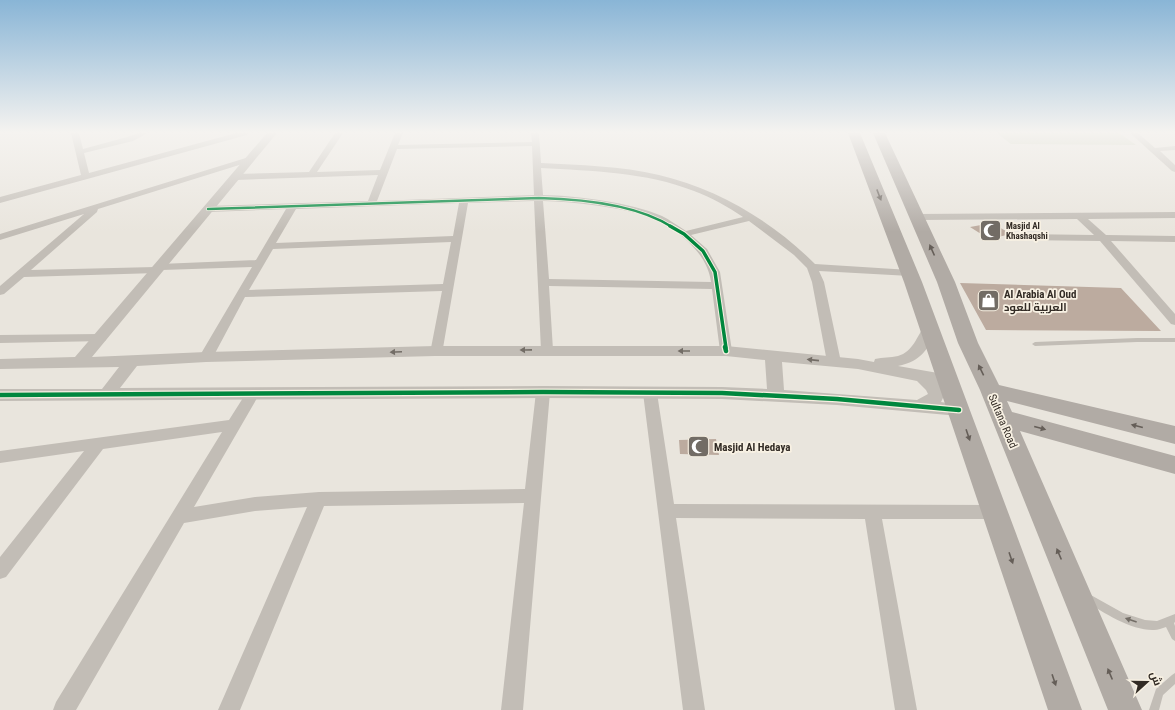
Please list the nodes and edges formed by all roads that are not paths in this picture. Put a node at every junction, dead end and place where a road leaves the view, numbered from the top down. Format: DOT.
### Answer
graph roads {
  1 [pos="83,166"];
  2 [pos="122,166"];
  3 [pos="227,166"];
  4 [pos="244,166"];
  5 [pos="317,166"];
  6 [pos="386,166"];
  7 [pos="537,166"];
  8 [pos="553,166"];
  9 [pos="867,166"];
  10 [pos="894,166"];
  11 [pos="384,172"];
  12 [pos="311,175"];
  13 [pos="85,176"];
  14 [pos="235,177"];
  15 [pos="538,198"];
  16 [pos="0,200"];
  17 [pos="464,201"];
  18 [pos="371,204"];
  19 [pos="294,206"];
  20 [pos="98,207"];
  21 [pos="208,209"];
  22 [pos="1175,215"];
  23 [pos="1080,216"];
  24 [pos="917,217"];
  25 [pos="751,218"];
  26 [pos="684,234"];
  27 [pos="0,237"];
  28 [pos="1019,237"];
  29 [pos="1103,238"];
  30 [pos="457,239"];
  31 [pos="1175,239"];
  32 [pos="270,246"];
  33 [pos="260,263"];
  34 [pos="812,267"];
  35 [pos="158,268"];
  36 [pos="910,273"];
  37 [pos="20,274"];
  38 [pos="543,282"];
  39 [pos="717,286"];
  40 [pos="448,287"];
  41 [pos="0,292"];
  42 [pos="241,294"];
  43 [pos="1175,321"];
  44 [pos="930,328"];
  45 [pos="101,338"];
  46 [pos="0,339"];
  47 [pos="1175,340"];
  48 [pos="1035,344"];
  49 [pos="547,350"];
  50 [pos="435,351"];
  51 [pos="726,351"];
  52 [pos="773,356"];
  53 [pos="206,357"];
  54 [pos="80,361"];
  55 [pos="132,361"];
  56 [pos="834,362"];
  57 [pos="0,364"];
  58 [pos="858,364"];
  59 [pos="922,376"];
  60 [pos="949,380"];
  61 [pos="991,390"];
  62 [pos="543,392"];
  63 [pos="650,393"];
  64 [pos="107,394"];
  65 [pos="252,394"];
  66 [pos="0,395"];
  67 [pos="776,396"];
  68 [pos="918,406"];
  69 [pos="959,410"];
  70 [pos="1002,418"];
  71 [pos="234,425"];
  72 [pos="1175,435"];
  73 [pos="100,444"];
  74 [pos="0,458"];
  75 [pos="1175,465"];
  76 [pos="533,496"];
  77 [pos="319,499"];
  78 [pos="666,511"];
  79 [pos="872,511"];
  80 [pos="995,512"];
  81 [pos="179,517"];
  82 [pos="8,552"];
  83 [pos="0,571"];
  84 [pos="1073,586"];
  85 [pos="1172,620"];
  86 [pos="1175,636"];
  87 [pos="1175,678"];
  88 [pos="64,710"];
  89 [pos="229,710"];
  90 [pos="512,710"];
  91 [pos="694,710"];
  92 [pos="906,710"];
  93 [pos="1065,710"];
  94 [pos="1124,710"];
  95 [pos="1154,710"];
  1 -- 13 [label="street"];
  2 -- 13 [label="street"];
  3 -- 20 [label="street"];
  4 -- 14 [label="street"];
  5 -- 12 [label="street"];
  6 -- 11 [label="street"];
  7 -- 15 [label="street"];
  8 -- 25 [label="street"];
  9 -- 36 [label="main road, one-way"];
  10 -- 24 [label="main road, Sultana Road"];
  11 -- 12 [label="street"];
  11 -- 18 [label="street"];
  12 -- 14 [label="street"];
  13 -- 16 [label="street"];
  14 -- 21 [label="street"];
  15 -- 17 [label="street"];
  15 -- 26 [label="street"];
  15 -- 38 [label="street"];
  17 -- 18 [label="street"];
  17 -- 30 [label="street"];
  18 -- 19 [label="street"];
  19 -- 21 [label="street"];
  19 -- 32 [label="street"];
  20 -- 27 [label="street"];
  20 -- 37 [label="street"];
  21 -- 35 [label="street"];
  22 -- 23 [label="street"];
  23 -- 24 [label="street"];
  23 -- 29 [label="street"];
  61 -- 24 [label="main road, Sultana Road, one-way"];
  25 -- 26 [label="street"];
  25 -- 34 [label="street"];
  26 -- 39 [label="street"];
  28 -- 29 [label="street"];
  29 -- 31 [label="street"];
  29 -- 43 [label="street"];
  30 -- 32 [label="street"];
  30 -- 40 [label="street"];
  32 -- 33 [label="street"];
  33 -- 35 [label="street"];
  33 -- 42 [label="street"];
  34 -- 36 [label="street"];
  34 -- 56 [label="street"];
  35 -- 37 [label="street"];
  35 -- 45 [label="street"];
  36 -- 44 [label="main road"];
  37 -- 41 [label="street"];
  38 -- 39 [label="street"];
  38 -- 49 [label="street"];
  39 -- 51 [label="street"];
  40 -- 42 [label="street"];
  40 -- 50 [label="street"];
  42 -- 53 [label="street"];
  44 -- 58 [label="street"];
  44 -- 60 [label="main road"];
  45 -- 46 [label="street"];
  45 -- 54 [label="street"];
  47 -- 48 [label="lane"];
  49 -- 50 [label="street, one-way"];
  51 -- 49 [label="street, one-way"];
  50 -- 53 [label="street, one-way"];
  51 -- 52 [label="street"];
  56 -- 52 [label="street, one-way"];
  52 -- 67 [label="street"];
  53 -- 55 [label="street"];
  54 -- 55 [label="street"];
  54 -- 57 [label="street"];
  55 -- 64 [label="street"];
  56 -- 58 [label="street"];
  58 -- 59 [label="street"];
  59 -- 60 [label="street"];
  59 -- 68 [label="street"];
  60 -- 69 [label="main road"];
  61 -- 70 [label="main road, Sultana Road"];
  72 -- 61 [label="main road, one-way"];
  62 -- 63 [label="street"];
  62 -- 65 [label="street"];
  62 -- 76 [label="street"];
  63 -- 67 [label="street"];
  63 -- 78 [label="street"];
  64 -- 65 [label="street"];
  64 -- 66 [label="street"];
  65 -- 71 [label="street"];
  67 -- 68 [label="street"];
  68 -- 69 [label="street"];
  69 -- 80 [label="main road, one-way"];
  70 -- 75 [label="main road, one-way"];
  84 -- 70 [label="main road, Sultana Road, one-way"];
  71 -- 73 [label="street"];
  71 -- 81 [label="street"];
  73 -- 74 [label="street"];
  73 -- 82 [label="street"];
  76 -- 77 [label="street"];
  76 -- 90 [label="street"];
  77 -- 81 [label="street"];
  77 -- 89 [label="street"];
  78 -- 79 [label="street"];
  78 -- 91 [label="street"];
  79 -- 80 [label="street"];
  79 -- 92 [label="street"];
  80 -- 93 [label="main road, one-way"];
  81 -- 88 [label="street"];
  82 -- 83 [label="street"];
  85 -- 84 [label="lane, one-way"];
  94 -- 84 [label="main road, Sultana Road, one-way"];
  85 -- 86 [label="lane"];
  87 -- 95 [label="lane"];
}
